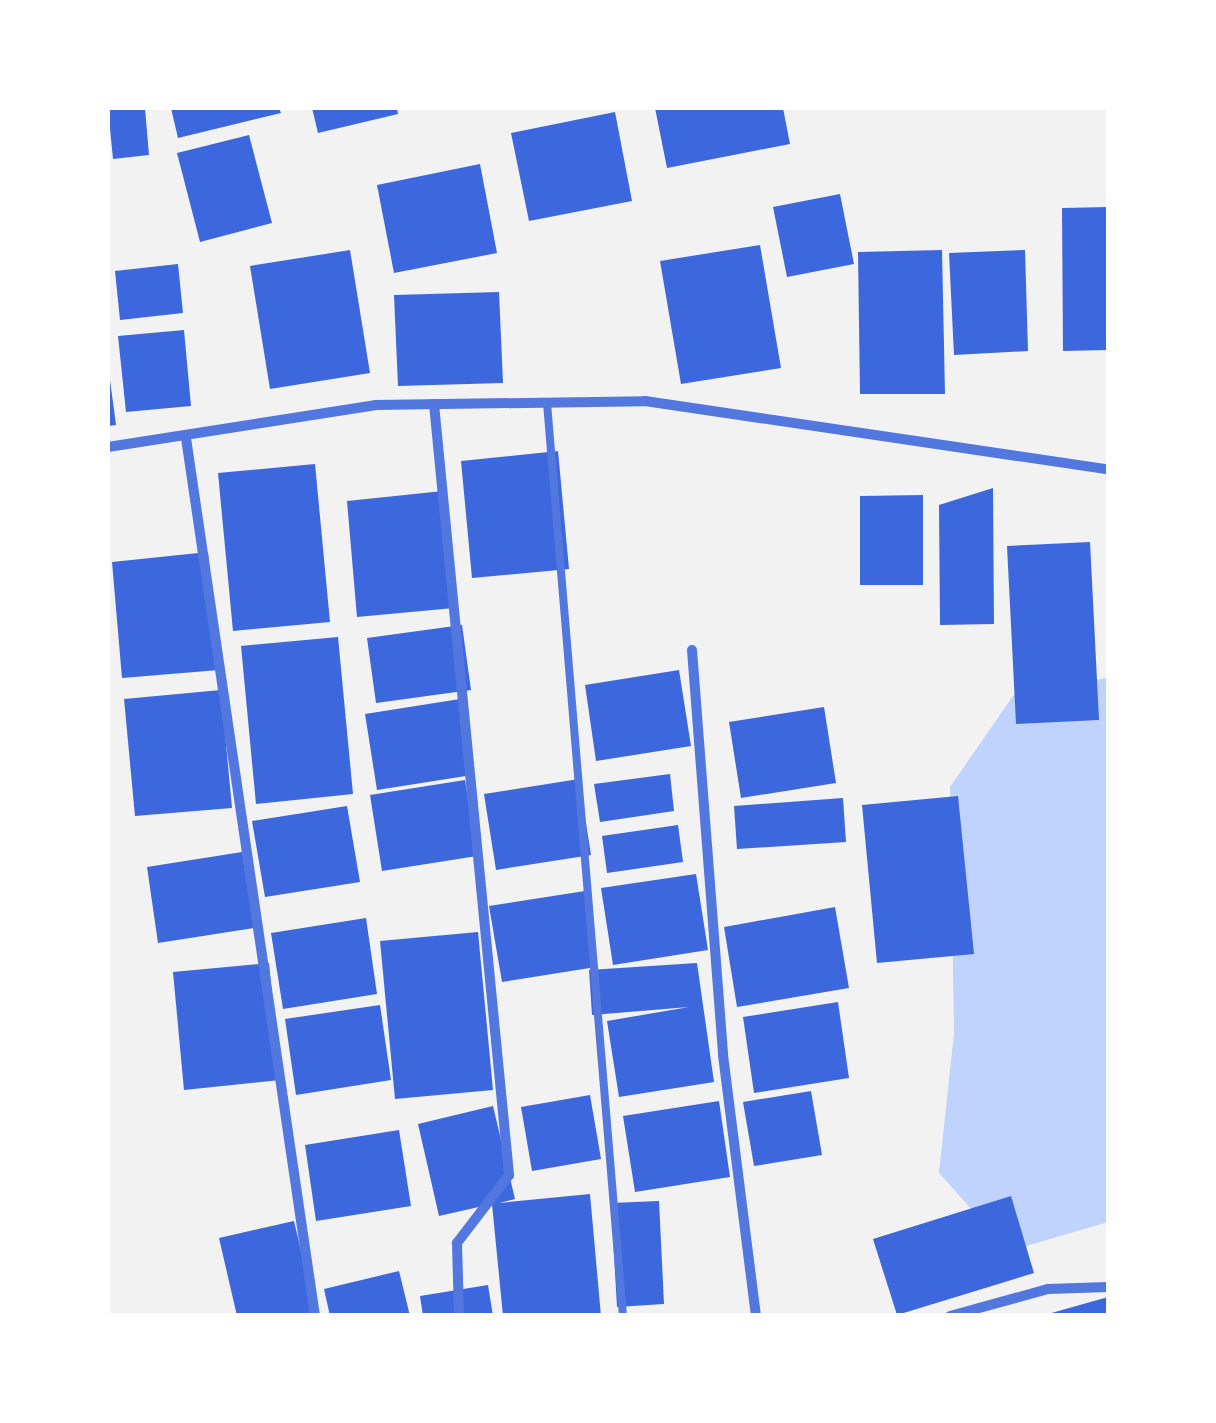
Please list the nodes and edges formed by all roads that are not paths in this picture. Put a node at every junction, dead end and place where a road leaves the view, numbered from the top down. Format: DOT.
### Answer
graph roads {
  1 [pos="547,403"];
  2 [pos="434,404"];
  3 [pos="186,438"];
  4 [pos="108,447"];
  5 [pos="1108,469"];
  6 [pos="692,650"];
  7 [pos="1108,1286"];
  8 [pos="315,1316"];
  9 [pos="459,1316"];
  10 [pos="623,1316"];
  11 [pos="756,1316"];
  12 [pos="950,1316"];
  1 -- 2 [label="street"];
  1 -- 5 [label="street"];
  1 -- 10 [label="lane"];
  2 -- 3 [label="street"];
  2 -- 9 [label="street"];
  3 -- 4 [label="street"];
  3 -- 8 [label="street"];
  6 -- 11 [label="street"];
  7 -- 12 [label="street"];
}
